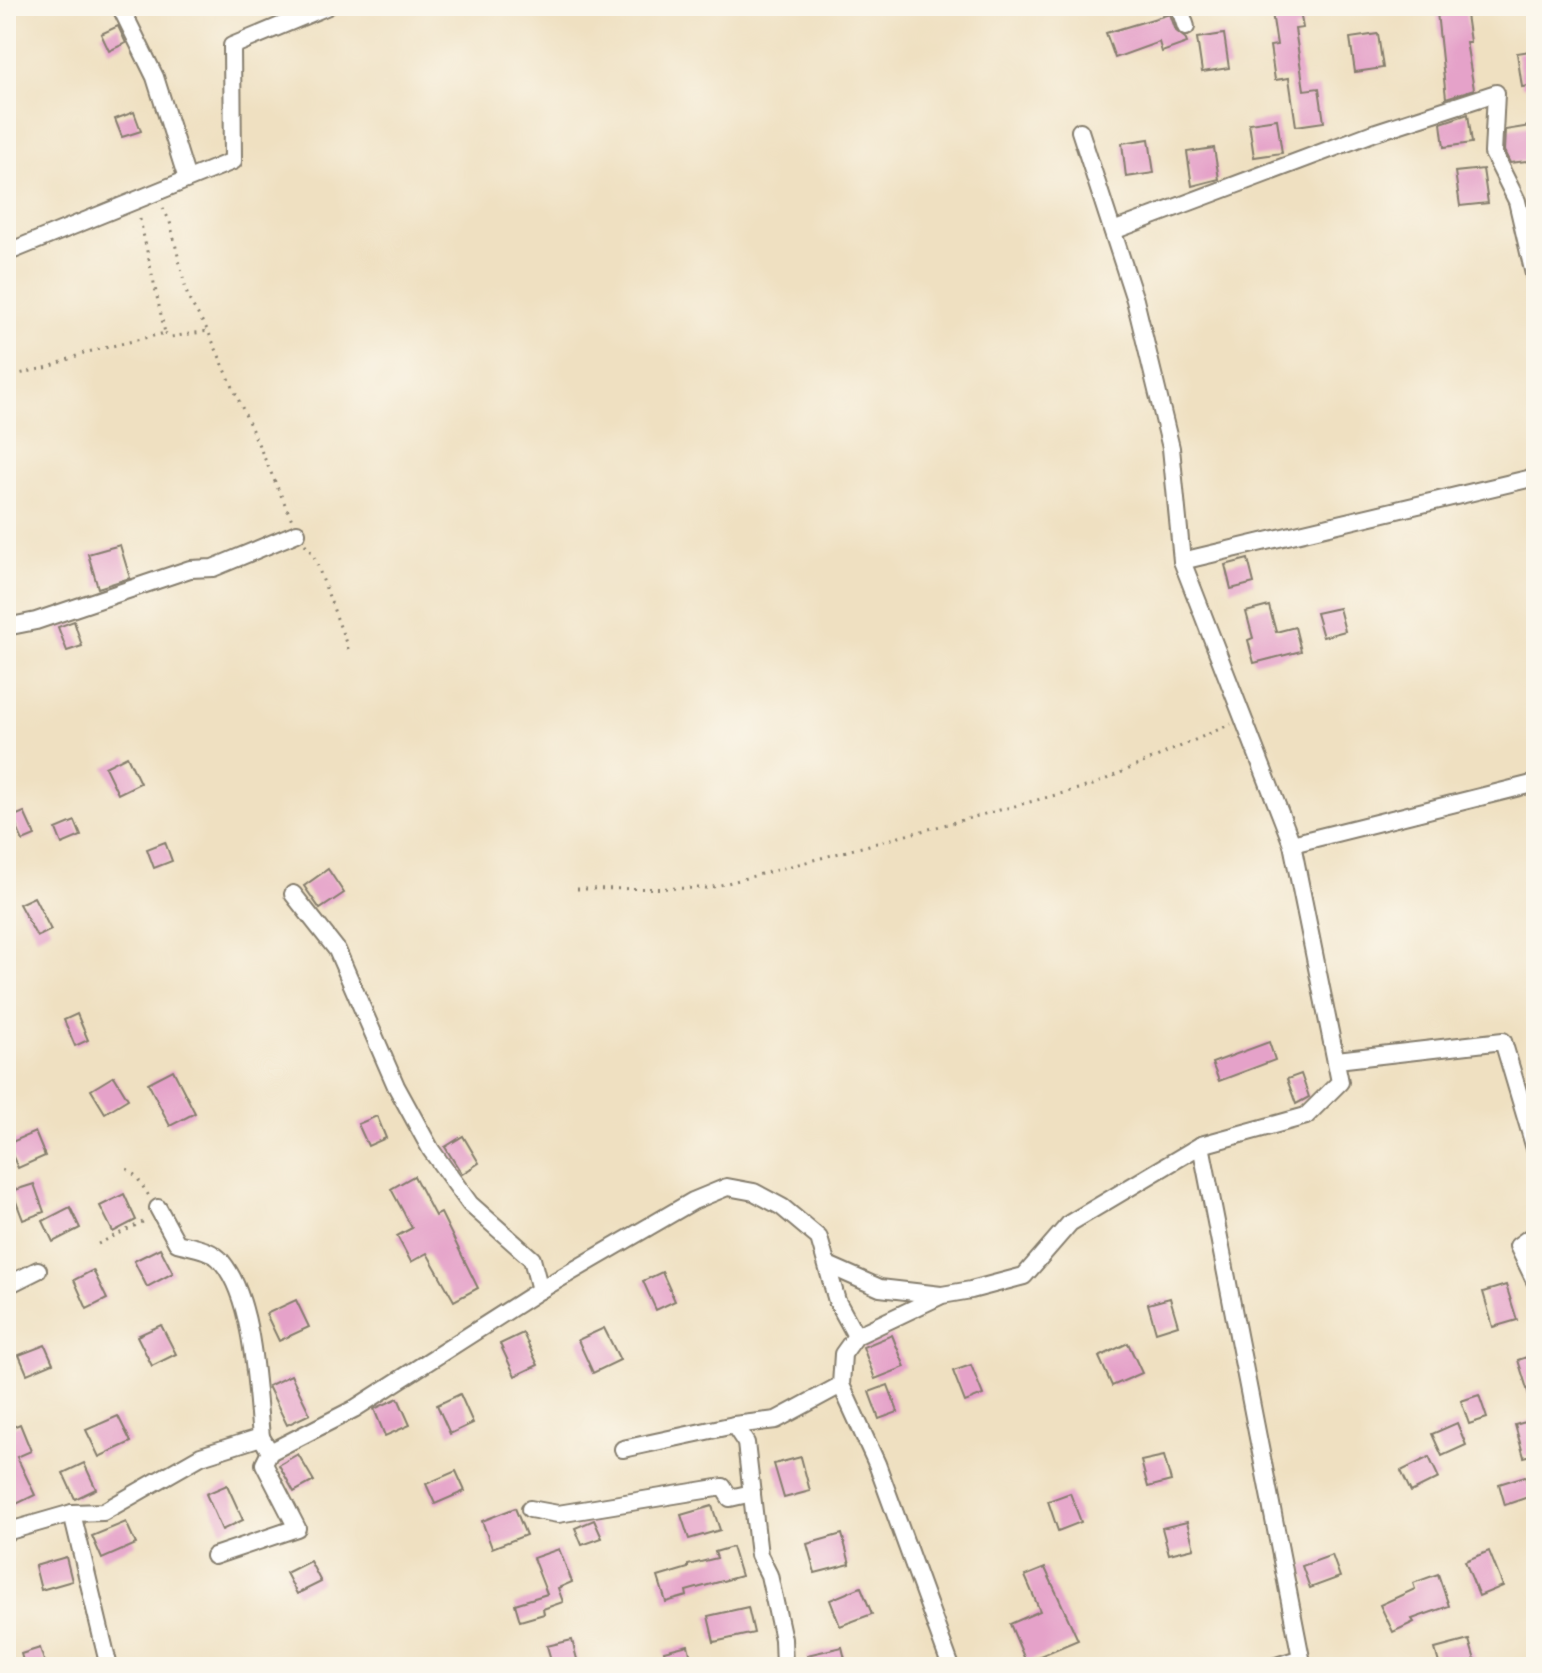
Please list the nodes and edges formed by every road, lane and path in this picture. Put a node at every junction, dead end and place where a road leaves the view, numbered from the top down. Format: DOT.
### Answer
graph roads {
  1 [pos="120,6"];
  2 [pos="328,6"];
  3 [pos="1179,6"];
  4 [pos="1186,27"];
  5 [pos="1080,131"];
  6 [pos="187,179"];
  7 [pos="156,192"];
  8 [pos="135,200"];
  9 [pos="1113,231"];
  10 [pos="6,253"];
  11 [pos="1536,283"];
  12 [pos="208,331"];
  13 [pos="165,333"];
  14 [pos="6,377"];
  15 [pos="1536,477"];
  16 [pos="297,533"];
  17 [pos="1182,561"];
  18 [pos="6,627"];
  19 [pos="349,651"];
  20 [pos="1245,718"];
  21 [pos="1536,783"];
  22 [pos="1292,844"];
  23 [pos="577,889"];
  24 [pos="293,894"];
  25 [pos="1337,1060"];
  26 [pos="1201,1145"];
  27 [pos="1536,1152"];
  28 [pos="127,1169"];
  29 [pos="160,1211"];
  30 [pos="1536,1233"];
  31 [pos="98,1244"];
  32 [pos="828,1265"];
  33 [pos="38,1270"];
  34 [pos="1536,1283"];
  35 [pos="6,1286"];
  36 [pos="540,1290"];
  37 [pos="942,1295"];
  38 [pos="856,1336"];
  39 [pos="841,1385"];
  40 [pos="734,1425"];
  41 [pos="261,1437"];
  42 [pos="623,1449"];
  43 [pos="270,1452"];
  44 [pos="752,1493"];
  45 [pos="530,1509"];
  46 [pos="72,1513"];
  47 [pos="6,1532"];
  48 [pos="214,1556"];
  49 [pos="109,1667"];
  50 [pos="784,1667"];
  51 [pos="951,1667"];
  52 [pos="1273,1667"];
  1 -- 6 [label="street"];
  2 -- 6 [label="street"];
  3 -- 4 [label="street"];
  5 -- 9 [label="street"];
  6 -- 7 [label="street"];
  7 -- 8 [label="street"];
  7 -- 12 [label="path"];
  8 -- 10 [label="street"];
  8 -- 13 [label="path"];
  9 -- 11 [label="street"];
  9 -- 17 [label="street"];
  12 -- 13 [label="path"];
  12 -- 16 [label="path"];
  13 -- 14 [label="path"];
  15 -- 17 [label="street"];
  16 -- 18 [label="street"];
  16 -- 19 [label="path"];
  17 -- 20 [label="street"];
  20 -- 22 [label="street"];
  20 -- 23 [label="path"];
  21 -- 22 [label="street"];
  22 -- 25 [label="street"];
  24 -- 36 [label="street"];
  25 -- 26 [label="street"];
  25 -- 27 [label="street"];
  26 -- 37 [label="street"];
  26 -- 52 [label="street"];
  28 -- 29 [label="path"];
  29 -- 31 [label="path"];
  29 -- 41 [label="street"];
  30 -- 34 [label="street"];
  32 -- 36 [label="street"];
  32 -- 37 [label="street"];
  32 -- 38 [label="street"];
  33 -- 35 [label="street"];
  36 -- 43 [label="street"];
  37 -- 38 [label="street"];
  38 -- 39 [label="street"];
  39 -- 40 [label="street"];
  39 -- 51 [label="street"];
  40 -- 42 [label="street"];
  40 -- 44 [label="street"];
  41 -- 43 [label="street"];
  41 -- 46 [label="street"];
  43 -- 48 [label="street"];
  44 -- 45 [label="street"];
  44 -- 50 [label="street"];
  46 -- 47 [label="street"];
  46 -- 49 [label="street"];
}
